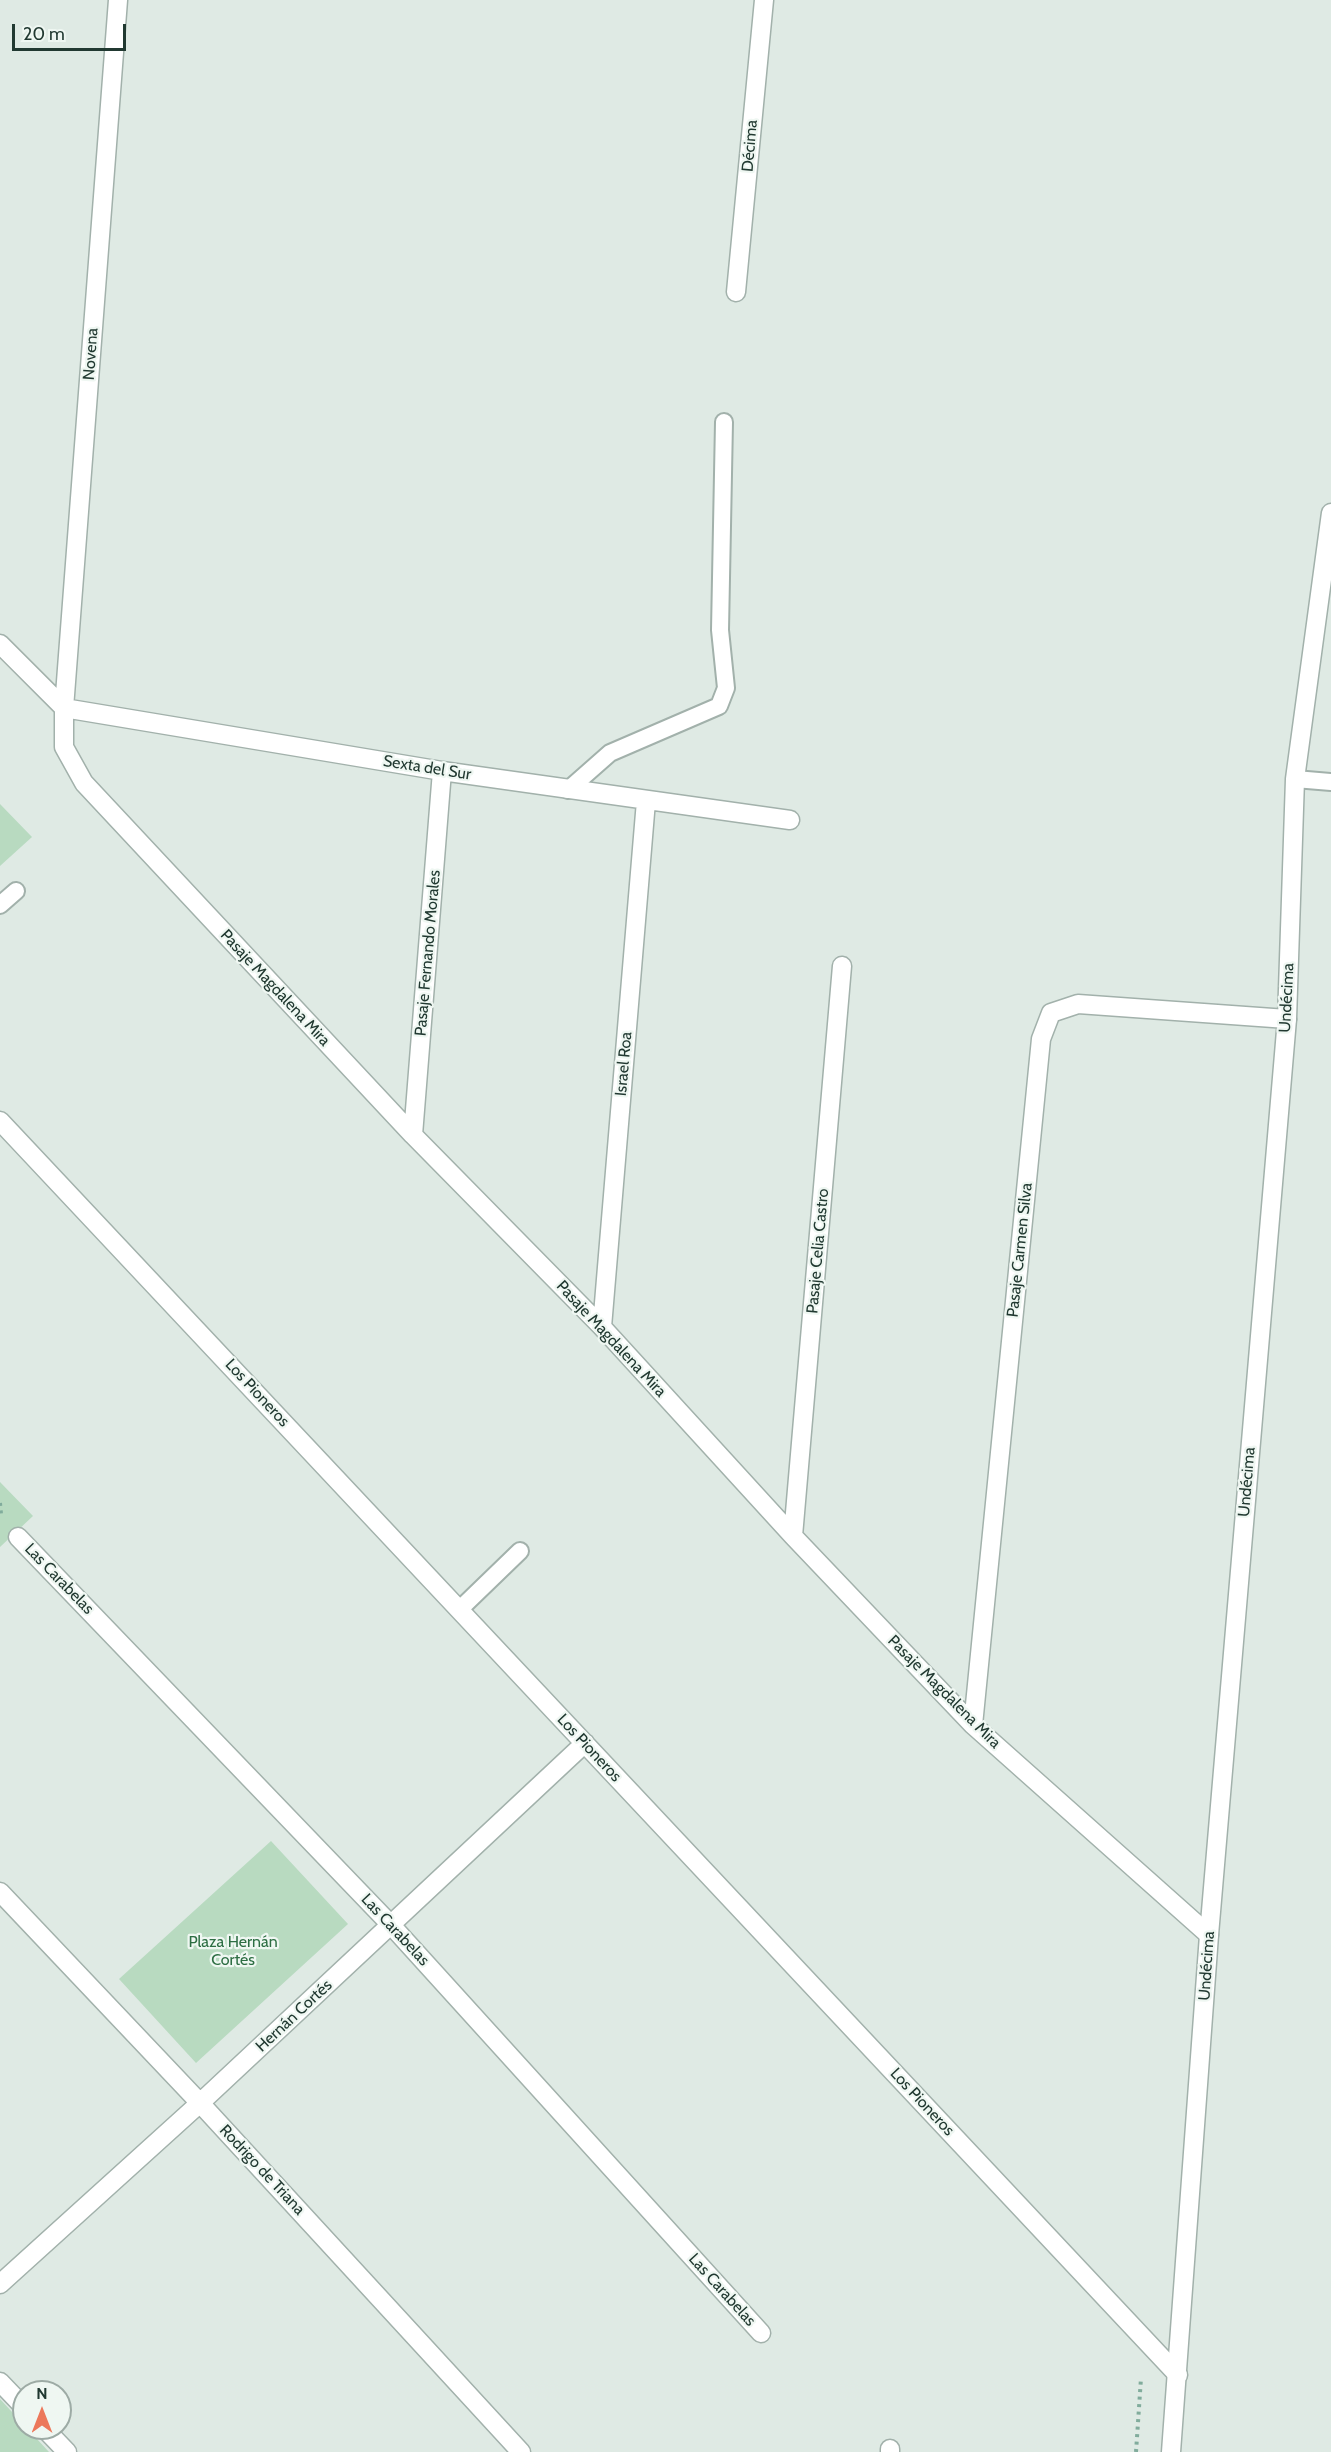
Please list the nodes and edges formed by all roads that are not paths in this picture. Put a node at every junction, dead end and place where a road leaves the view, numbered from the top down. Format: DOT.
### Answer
graph roads {
  1 [pos="118,0"];
  2 [pos="764,0"];
  3 [pos="736,292"];
  4 [pos="724,422"];
  5 [pos="1331,513"];
  6 [pos="0,644"];
  7 [pos="64,708"];
  8 [pos="442,771"];
  9 [pos="1295,779"];
  10 [pos="1331,782"];
  11 [pos="568,790"];
  12 [pos="646,801"];
  13 [pos="790,820"];
  14 [pos="16,891"];
  15 [pos="0,905"];
  16 [pos="842,966"];
  17 [pos="1287,1019"];
  18 [pos="0,1121"];
  19 [pos="413,1135"];
  20 [pos="602,1327"];
  21 [pos="794,1536"];
  22 [pos="18,1537"];
  23 [pos="520,1551"];
  24 [pos="460,1610"];
  25 [pos="973,1725"];
  26 [pos="585,1743"];
  27 [pos="0,1892"];
  28 [pos="391,1925"];
  29 [pos="1209,1935"];
  30 [pos="201,2103"];
  31 [pos="0,2284"];
  32 [pos="761,2333"];
  33 [pos="1178,2375"];
  34 [pos="0,2382"];
  35 [pos="12,2394"];
  36 [pos="56,2440"];
  37 [pos="67,2452"];
  38 [pos="521,2452"];
  39 [pos="1171,2452"];
  1 -- 7 [label="street, Novena"];
  2 -- 3 [label="street, Décima"];
  4 -- 11 [label="lane"];
  5 -- 9 [label="street, Undécima"];
  6 -- 7 [label="street"];
  7 -- 8 [label="street, Sexta del Sur"];
  7 -- 19 [label="street, Pasaje Magdalena Mira"];
  8 -- 11 [label="street, Sexta del Sur"];
  8 -- 19 [label="street, Pasaje Fernando Morales"];
  9 -- 10 [label="lane"];
  9 -- 17 [label="street, Undécima"];
  11 -- 12 [label="street, Sexta del Sur"];
  12 -- 13 [label="street, Sexta del Sur"];
  12 -- 20 [label="street, Israel Roa"];
  14 -- 15 [label="lane"];
  16 -- 21 [label="street, Pasaje Celia Castro"];
  17 -- 25 [label="street, Pasaje Carmen Silva"];
  17 -- 29 [label="street, Undécima"];
  18 -- 24 [label="street, Los Pioneros"];
  19 -- 20 [label="street, Pasaje Magdalena Mira"];
  20 -- 21 [label="street, Pasaje Magdalena Mira"];
  21 -- 25 [label="street, Pasaje Magdalena Mira"];
  22 -- 28 [label="street, Las Carabelas"];
  23 -- 24 [label="lane"];
  24 -- 26 [label="street, Los Pioneros"];
  25 -- 29 [label="street, Pasaje Magdalena Mira"];
  26 -- 28 [label="street, Hernán Cortés"];
  26 -- 33 [label="street, Los Pioneros"];
  27 -- 30 [label="street, Rodrigo de Triana"];
  28 -- 30 [label="street, Hernán Cortés"];
  28 -- 32 [label="street, Las Carabelas"];
  29 -- 33 [label="street, Undécima"];
  30 -- 31 [label="street, Hernán Cortés"];
  30 -- 38 [label="street, Rodrigo de Triana"];
  33 -- 39 [label="street, Undécima"];
  34 -- 35 [label="street"];
  36 -- 37 [label="street"];
}
